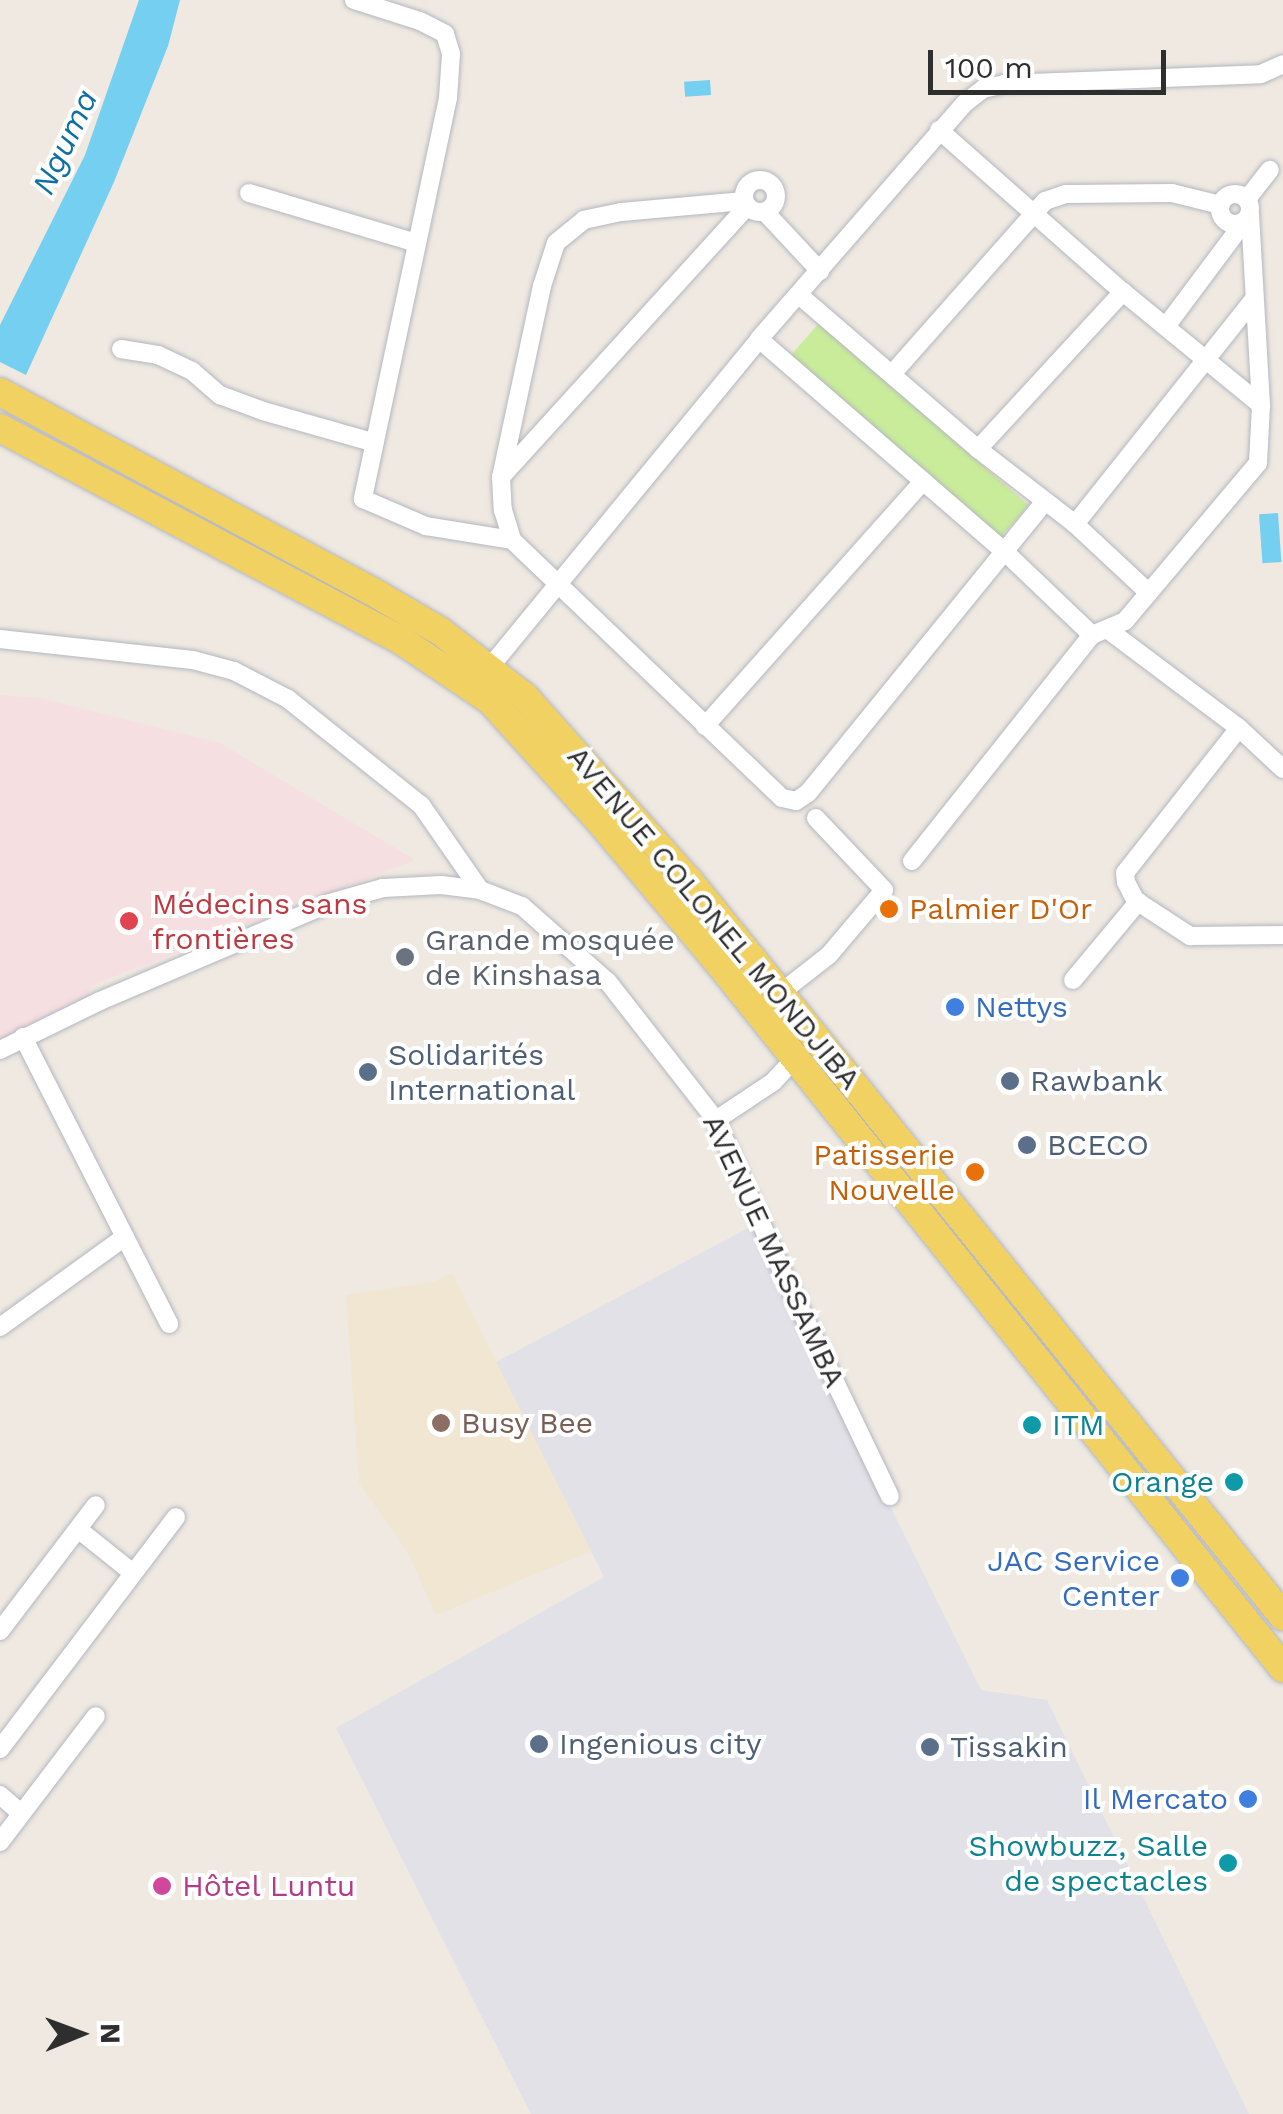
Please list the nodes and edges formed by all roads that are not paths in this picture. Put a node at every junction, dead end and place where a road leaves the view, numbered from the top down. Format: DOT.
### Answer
graph roads {
  1 [pos="354,0"];
  2 [pos="1283,64"];
  3 [pos="939,130"];
  4 [pos="1270,170"];
  5 [pos="248,193"];
  6 [pos="752,206"];
  7 [pos="1247,212"];
  8 [pos="1033,214"];
  9 [pos="417,244"];
  10 [pos="820,271"];
  11 [pos="1122,292"];
  12 [pos="798,296"];
  13 [pos="1254,299"];
  14 [pos="1168,325"];
  15 [pos="759,339"];
  16 [pos="121,350"];
  17 [pos="1206,360"];
  18 [pos="892,374"];
  19 [pos="0,392"];
  20 [pos="1262,405"];
  21 [pos="0,428"];
  22 [pos="375,444"];
  23 [pos="978,450"];
  24 [pos="501,477"];
  25 [pos="923,481"];
  26 [pos="1046,502"];
  27 [pos="1075,524"];
  28 [pos="512,540"];
  29 [pos="1004,551"];
  30 [pos="560,583"];
  31 [pos="1149,593"];
  32 [pos="1100,632"];
  33 [pos="0,638"];
  34 [pos="490,667"];
  35 [pos="705,726"];
  36 [pos="1239,728"];
  37 [pos="1283,768"];
  38 [pos="816,818"];
  39 [pos="912,862"];
  40 [pos="480,890"];
  41 [pos="1138,902"];
  42 [pos="1283,934"];
  43 [pos="1073,980"];
  44 [pos="769,1002"];
  45 [pos="23,1037"];
  46 [pos="0,1050"];
  47 [pos="796,1057"];
  48 [pos="716,1120"];
  49 [pos="919,1190"];
  50 [pos="126,1237"];
  51 [pos="168,1324"];
  52 [pos="0,1328"];
  53 [pos="890,1496"];
  54 [pos="96,1505"];
  55 [pos="176,1517"];
  56 [pos="78,1529"];
  57 [pos="134,1573"];
  58 [pos="7,1608"];
  59 [pos="1283,1616"];
  60 [pos="0,1631"];
  61 [pos="1283,1668"];
  62 [pos="96,1716"];
  63 [pos="0,1749"];
  64 [pos="0,1795"];
  65 [pos="22,1814"];
  66 [pos="0,1842"];
  1 -- 9 [label="street"];
  2 -- 3 [label="street"];
  3 -- 8 [label="street"];
  3 -- 10 [label="street"];
  4 -- 7 [label="street"];
  5 -- 9 [label="street"];
  6 -- 10 [label="street"];
  6 -- 24 [label="street"];
  6 -- 24 [label="street"];
  7 -- 8 [label="street"];
  7 -- 13 [label="street"];
  7 -- 14 [label="street"];
  8 -- 11 [label="street"];
  8 -- 18 [label="street"];
  9 -- 22 [label="street"];
  10 -- 12 [label="street"];
  11 -- 14 [label="street"];
  11 -- 23 [label="street"];
  12 -- 15 [label="street"];
  12 -- 18 [label="street"];
  13 -- 17 [label="street"];
  13 -- 20 [label="street"];
  14 -- 17 [label="street"];
  15 -- 25 [label="street"];
  15 -- 30 [label="street"];
  16 -- 22 [label="street"];
  17 -- 20 [label="street"];
  17 -- 27 [label="street"];
  18 -- 23 [label="street"];
  19 -- 34 [label="main road, AVENUE COLONEL MONDJIBA"];
  20 -- 31 [label="street"];
  21 -- 44 [label="main road, AVENUE COLONEL MONDJIBA"];
  22 -- 28 [label="street"];
  23 -- 26 [label="street"];
  24 -- 28 [label="street"];
  25 -- 29 [label="street"];
  25 -- 35 [label="street"];
  26 -- 27 [label="street"];
  26 -- 29 [label="street"];
  27 -- 31 [label="street"];
  28 -- 30 [label="street"];
  29 -- 32 [label="street"];
  29 -- 35 [label="street"];
  30 -- 34 [label="street"];
  30 -- 35 [label="street"];
  31 -- 32 [label="street"];
  32 -- 36 [label="street"];
  32 -- 39 [label="street"];
  33 -- 40 [label="street"];
  34 -- 44 [label="main road, AVENUE COLONEL MONDJIBA"];
  36 -- 37 [label="street"];
  36 -- 41 [label="street"];
  38 -- 44 [label="street"];
  40 -- 45 [label="street, AVENUE MASSAMBA"];
  40 -- 48 [label="street, AVENUE MASSAMBA"];
  41 -- 42 [label="street"];
  41 -- 43 [label="street"];
  44 -- 47 [label="main road, AVENUE COLONEL MONDJIBA"];
  44 -- 49 [label="main road, AVENUE COLONEL MONDJIBA"];
  45 -- 46 [label="street, AVENUE MASSAMBA"];
  45 -- 50 [label="street"];
  47 -- 48 [label="street"];
  47 -- 49 [label="main road, AVENUE COLONEL MONDJIBA"];
  48 -- 53 [label="street, AVENUE MASSAMBA"];
  49 -- 59 [label="main road, AVENUE COLONEL MONDJIBA"];
  49 -- 61 [label="main road, AVENUE COLONEL MONDJIBA"];
  50 -- 51 [label="street"];
  50 -- 52 [label="street"];
  54 -- 56 [label="street"];
  55 -- 57 [label="street"];
  56 -- 57 [label="street"];
  56 -- 58 [label="street"];
  57 -- 63 [label="street"];
  58 -- 60 [label="street"];
  62 -- 65 [label="street"];
  64 -- 65 [label="street"];
  65 -- 66 [label="street"];
}
